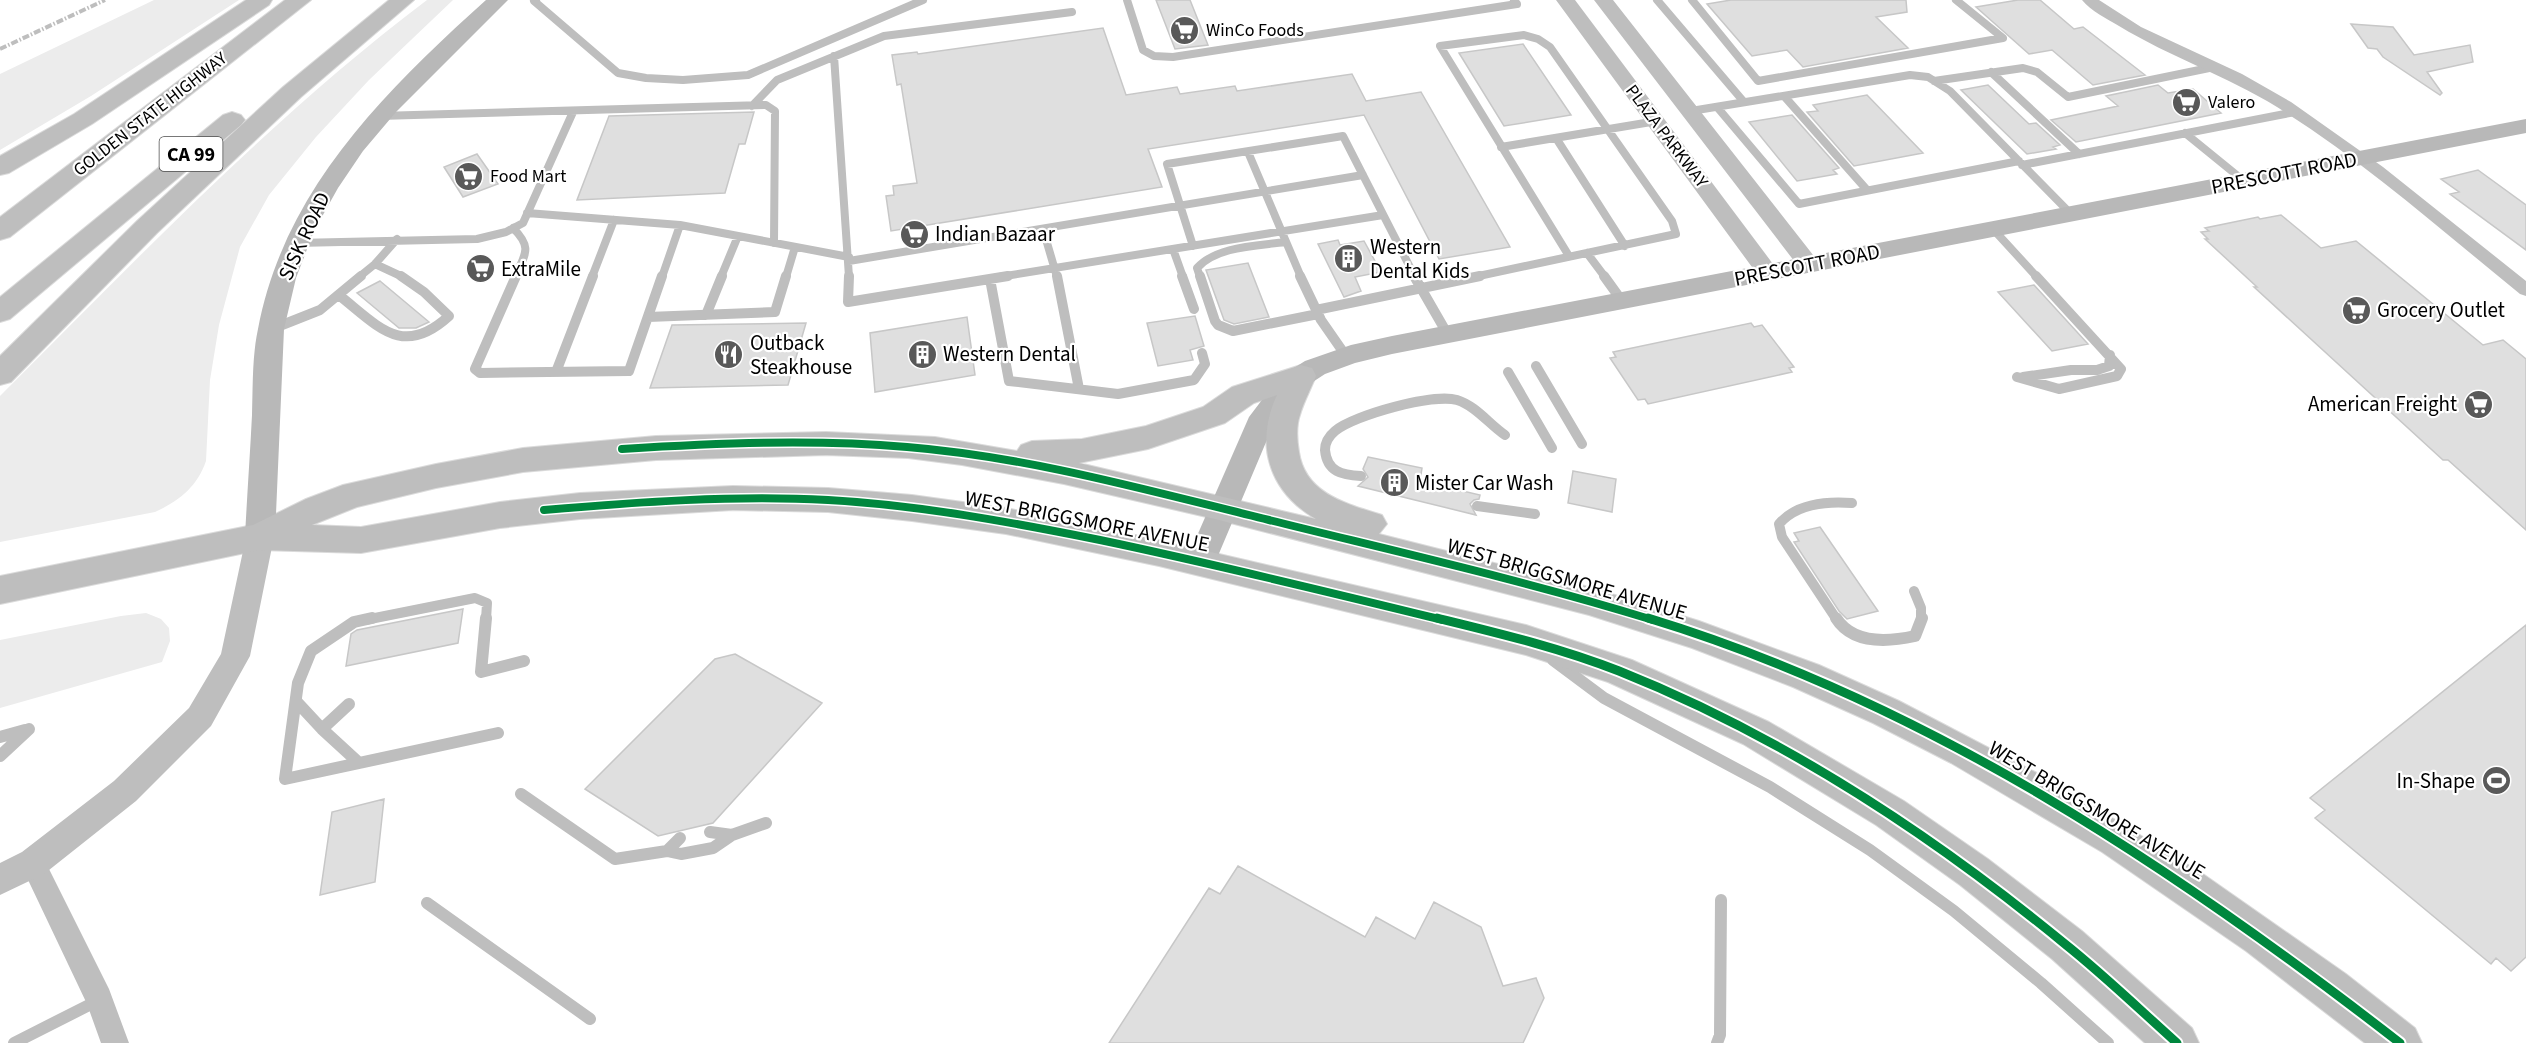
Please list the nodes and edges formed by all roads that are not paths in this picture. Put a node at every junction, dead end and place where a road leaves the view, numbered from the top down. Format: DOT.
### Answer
graph roads {
  1 [pos="261,0"];
  2 [pos="300,0"];
  3 [pos="384,0"];
  4 [pos="403,0"];
  5 [pos="498,0"];
  6 [pos="536,0"];
  7 [pos="923,0"];
  8 [pos="1127,0"];
  9 [pos="1514,0"];
  10 [pos="1565,0"];
  11 [pos="1603,0"];
  12 [pos="1657,0"];
  13 [pos="1692,0"];
  14 [pos="1956,0"];
  15 [pos="2089,0"];
  16 [pos="1071,12"];
  17 [pos="834,56"];
  18 [pos="2214,67"];
  19 [pos="1991,72"];
  20 [pos="1934,81"];
  21 [pos="1784,96"];
  22 [pos="1744,102"];
  23 [pos="752,106"];
  24 [pos="1717,106"];
  25 [pos="1691,111"];
  26 [pos="573,112"];
  27 [pos="2295,112"];
  28 [pos="379,116"];
  29 [pos="1657,122"];
  30 [pos="2526,126"];
  31 [pos="1608,129"];
  32 [pos="2185,133"];
  33 [pos="1556,138"];
  34 [pos="1501,147"];
  35 [pos="1248,152"];
  36 [pos="2079,154"];
  37 [pos="2359,159"];
  38 [pos="2021,163"];
  39 [pos="0,167"];
  40 [pos="1363,175"];
  41 [pos="2244,181"];
  42 [pos="1867,190"];
  43 [pos="1264,192"];
  44 [pos="1179,206"];
  45 [pos="527,213"];
  46 [pos="2071,214"];
  47 [pos="1383,215"];
  48 [pos="614,220"];
  49 [pos="680,225"];
  50 [pos="513,228"];
  51 [pos="1044,229"];
  52 [pos="1993,229"];
  53 [pos="0,231"];
  54 [pos="1280,231"];
  55 [pos="738,236"];
  56 [pos="397,240"];
  57 [pos="1285,242"];
  58 [pos="296,243"];
  59 [pos="774,243"];
  60 [pos="1193,246"];
  61 [pos="1625,246"];
  62 [pos="795,247"];
  63 [pos="1173,249"];
  64 [pos="1587,253"];
  65 [pos="1569,256"];
  66 [pos="849,259"];
  67 [pos="375,264"];
  68 [pos="1809,265"];
  69 [pos="1054,268"];
  70 [pos="1768,273"];
  71 [pos="990,279"];
  72 [pos="1421,290"];
  73 [pos="2526,290"];
  74 [pos="340,296"];
  75 [pos="1622,301"];
  76 [pos="1194,309"];
  77 [pos="0,312"];
  78 [pos="1317,312"];
  79 [pos="706,315"];
  80 [pos="648,317"];
  81 [pos="272,329"];
  82 [pos="1448,334"];
  83 [pos="1202,353"];
  84 [pos="1346,356"];
  85 [pos="2110,356"];
  86 [pos="1536,366"];
  87 [pos="556,372"];
  88 [pos="1508,372"];
  89 [pos="0,374"];
  90 [pos="1301,376"];
  91 [pos="1079,389"];
  92 [pos="1505,435"];
  93 [pos="1582,444"];
  94 [pos="1552,448"];
  95 [pos="961,453"];
  96 [pos="1361,476"];
  97 [pos="1852,503"];
  98 [pos="1478,506"];
  99 [pos="1223,508"];
  100 [pos="1535,514"];
  101 [pos="260,537"];
  102 [pos="1201,561"];
  103 [pos="0,590"];
  104 [pos="1914,591"];
  105 [pos="1666,624"];
  106 [pos="1526,640"];
  107 [pos="524,661"];
  108 [pos="296,701"];
  109 [pos="349,704"];
  110 [pos="322,729"];
  111 [pos="498,733"];
  112 [pos="0,737"];
  113 [pos="0,756"];
  114 [pos="359,763"];
  115 [pos="521,794"];
  116 [pos="766,823"];
  117 [pos="710,831"];
  118 [pos="732,835"];
  119 [pos="680,838"];
  120 [pos="667,851"];
  121 [pos="33,862"];
  122 [pos="0,880"];
  123 [pos="1721,900"];
  124 [pos="427,903"];
  125 [pos="99,999"];
  126 [pos="590,1019"];
  127 [pos="14,1043"];
  128 [pos="115,1043"];
  129 [pos="1718,1043"];
  130 [pos="2108,1043"];
  131 [pos="2177,1043"];
  132 [pos="2400,1043"];
  1 -- 39 [label="main road"];
  2 -- 53 [label="main road, GOLDEN STATE HIGHWAY / CA 99"];
  3 -- 77 [label="main road, CA 99"];
  4 -- 89 [label="main road"];
  5 -- 28 [label="main road, SISK ROAD"];
  6 -- 7 [label="lane"];
  8 -- 9 [label="lane"];
  10 -- 29 [label="street, PLAZA PARKWAY"];
  11 -- 25 [label="street, PLAZA PARKWAY"];
  12 -- 22 [label="lane"];
  13 -- 14 [label="lane"];
  15 -- 18 [label="street"];
  16 -- 17 [label="lane"];
  17 -- 23 [label="lane"];
  17 -- 66 [label="lane"];
  18 -- 19 [label="lane"];
  18 -- 27 [label="street"];
  19 -- 20 [label="lane"];
  19 -- 36 [label="lane"];
  20 -- 21 [label="lane"];
  20 -- 38 [label="lane"];
  21 -- 22 [label="lane"];
  21 -- 42 [label="lane"];
  22 -- 24 [label="lane"];
  23 -- 26 [label="lane"];
  23 -- 59 [label="lane"];
  24 -- 25 [label="lane"];
  24 -- 42 [label="lane"];
  25 -- 68 [label="street, PLAZA PARKWAY"];
  26 -- 28 [label="lane"];
  26 -- 45 [label="lane"];
  27 -- 32 [label="lane"];
  27 -- 37 [label="street"];
  28 -- 58 [label="main road, SISK ROAD"];
  29 -- 31 [label="lane"];
  29 -- 70 [label="street, PLAZA PARKWAY"];
  30 -- 37 [label="main road, PRESCOTT ROAD"];
  31 -- 33 [label="lane"];
  31 -- 34 [label="lane"];
  31 -- 61 [label="lane"];
  32 -- 36 [label="lane"];
  32 -- 41 [label="lane"];
  33 -- 34 [label="lane"];
  33 -- 61 [label="lane"];
  34 -- 65 [label="lane"];
  35 -- 40 [label="lane"];
  35 -- 43 [label="lane"];
  35 -- 44 [label="lane"];
  36 -- 38 [label="lane"];
  37 -- 41 [label="main road, PRESCOTT ROAD"];
  37 -- 73 [label="street"];
  38 -- 42 [label="lane"];
  38 -- 46 [label="lane"];
  40 -- 43 [label="lane"];
  40 -- 47 [label="lane"];
  41 -- 46 [label="main road, PRESCOTT ROAD"];
  43 -- 44 [label="lane"];
  43 -- 54 [label="lane"];
  44 -- 51 [label="lane"];
  44 -- 60 [label="lane"];
  45 -- 48 [label="lane"];
  45 -- 50 [label="lane"];
  46 -- 52 [label="main road, PRESCOTT ROAD"];
  47 -- 54 [label="lane"];
  47 -- 72 [label="lane"];
  48 -- 49 [label="lane"];
  48 -- 87 [label="lane"];
  49 -- 55 [label="lane"];
  49 -- 80 [label="lane"];
  50 -- 56 [label="lane"];
  50 -- 87 [label="lane"];
  51 -- 66 [label="lane"];
  51 -- 69 [label="lane"];
  52 -- 68 [label="main road, PRESCOTT ROAD"];
  52 -- 85 [label="lane"];
  54 -- 57 [label="lane"];
  54 -- 60 [label="lane"];
  55 -- 59 [label="lane"];
  55 -- 79 [label="lane"];
  56 -- 58 [label="lane"];
  56 -- 67 [label="lane"];
  57 -- 78 [label="lane"];
  57 -- 78 [label="lane"];
  58 -- 81 [label="main road, SISK ROAD"];
  59 -- 62 [label="lane"];
  60 -- 63 [label="lane"];
  61 -- 64 [label="lane"];
  62 -- 66 [label="lane"];
  62 -- 79 [label="lane"];
  63 -- 69 [label="lane"];
  63 -- 76 [label="lane"];
  64 -- 65 [label="lane"];
  64 -- 75 [label="lane"];
  65 -- 72 [label="lane"];
  66 -- 71 [label="lane"];
  67 -- 74 [label="lane"];
  67 -- 74 [label="lane"];
  68 -- 70 [label="main road, PRESCOTT ROAD"];
  69 -- 71 [label="lane"];
  69 -- 91 [label="lane"];
  70 -- 75 [label="main road, PRESCOTT ROAD"];
  71 -- 91 [label="lane"];
  72 -- 78 [label="lane"];
  72 -- 82 [label="lane"];
  74 -- 81 [label="lane"];
  75 -- 82 [label="main road, PRESCOTT ROAD"];
  78 -- 84 [label="lane"];
  79 -- 80 [label="lane"];
  80 -- 87 [label="lane"];
  81 -- 101 [label="main road, SISK ROAD"];
  82 -- 84 [label="main road, PRESCOTT ROAD"];
  83 -- 91 [label="lane"];
  84 -- 90 [label="main road, PRESCOTT ROAD"];
  85 -- 85 [label="lane"];
  86 -- 93 [label="lane"];
  88 -- 94 [label="lane"];
  90 -- 95 [label="main road"];
  90 -- 99 [label="main road, PRESCOTT ROAD"];
  90 -- 105 [label="main road"];
  92 -- 96 [label="lane"];
  95 -- 99 [label="main road, WEST BRIGGSMORE AVENUE"];
  95 -- 101 [label="main road, WEST BRIGGSMORE AVENUE"];
  97 -- 104 [label="lane"];
  98 -- 100 [label="lane"];
  99 -- 102 [label="main road, PRESCOTT ROAD"];
  99 -- 105 [label="main road, WEST BRIGGSMORE AVENUE"];
  101 -- 102 [label="main road, WEST BRIGGSMORE AVENUE"];
  101 -- 103 [label="main road, WEST BRIGGSMORE AVENUE"];
  101 -- 121 [label="street"];
  102 -- 106 [label="main road, WEST BRIGGSMORE AVENUE"];
  105 -- 132 [label="main road, WEST BRIGGSMORE AVENUE"];
  106 -- 130 [label="lane"];
  106 -- 131 [label="main road, WEST BRIGGSMORE AVENUE"];
  107 -- 108 [label="lane"];
  108 -- 110 [label="lane"];
  108 -- 114 [label="lane"];
  109 -- 110 [label="lane"];
  110 -- 114 [label="lane"];
  111 -- 114 [label="lane"];
  112 -- 113 [label="lane"];
  115 -- 120 [label="lane"];
  116 -- 118 [label="lane"];
  117 -- 118 [label="lane"];
  118 -- 120 [label="lane"];
  119 -- 120 [label="lane"];
  121 -- 122 [label="street"];
  121 -- 125 [label="street"];
  123 -- 129 [label="lane"];
  124 -- 126 [label="lane"];
  125 -- 127 [label="lane"];
  125 -- 128 [label="street"];
}
